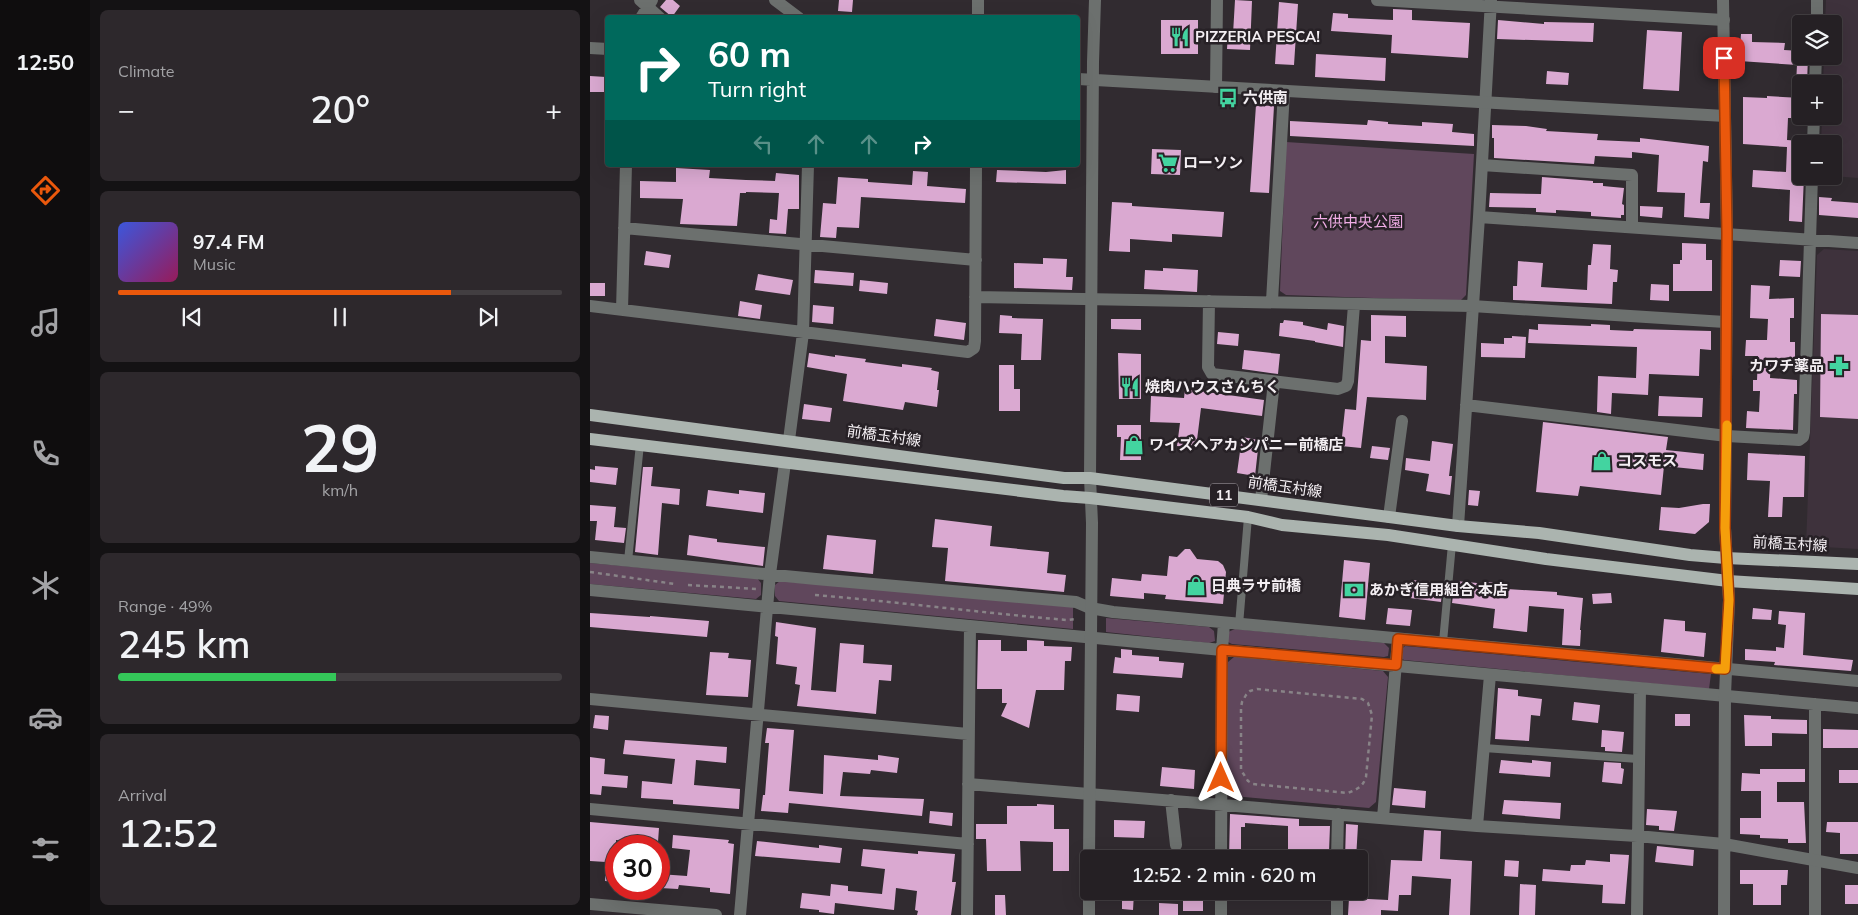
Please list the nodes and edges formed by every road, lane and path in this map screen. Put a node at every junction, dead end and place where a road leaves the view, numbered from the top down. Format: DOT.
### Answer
graph roads {
  1 [pos="774,0"];
  2 [pos="978,0"];
  3 [pos="1095,0"];
  4 [pos="1217,0"];
  5 [pos="1378,0"];
  6 [pos="1723,0"];
  7 [pos="1817,0"];
  8 [pos="1491,3"];
  9 [pos="645,6"];
  10 [pos="656,15"];
  11 [pos="795,15"];
  12 [pos="978,15"];
  13 [pos="1817,15"];
  14 [pos="1724,20"];
  15 [pos="590,48"];
  16 [pos="605,49"];
  17 [pos="1080,79"];
  18 [pos="1093,80"];
  19 [pos="1216,87"];
  20 [pos="1284,91"];
  21 [pos="1486,102"];
  22 [pos="1725,116"];
  23 [pos="1482,165"];
  24 [pos="626,167"];
  25 [pos="808,167"];
  26 [pos="976,167"];
  27 [pos="1812,185"];
  28 [pos="1479,217"];
  29 [pos="1632,227"];
  30 [pos="624,228"];
  31 [pos="1727,233"];
  32 [pos="1811,240"];
  33 [pos="1858,242"];
  34 [pos="806,244"];
  35 [pos="976,260"];
  36 [pos="976,297"];
  37 [pos="1091,300"];
  38 [pos="1209,301"];
  39 [pos="1272,301"];
  40 [pos="1354,305"];
  41 [pos="590,306"];
  42 [pos="1472,306"];
  43 [pos="622,310"];
  44 [pos="1725,322"];
  45 [pos="802,333"];
  46 [pos="1274,382"];
  47 [pos="1466,405"];
  48 [pos="590,415"];
  49 [pos="1402,421"];
  50 [pos="1727,436"];
  51 [pos="590,439"];
  52 [pos="789,440"];
  53 [pos="640,444"];
  54 [pos="785,463"];
  55 [pos="1090,478"];
  56 [pos="1090,498"];
  57 [pos="1261,500"];
  58 [pos="1248,517"];
  59 [pos="1389,518"];
  60 [pos="1458,526"];
  61 [pos="1452,544"];
  62 [pos="590,557"];
  63 [pos="1726,558"];
  64 [pos="628,561"];
  65 [pos="1858,564"];
  66 [pos="590,572"];
  67 [pos="770,574"];
  68 [pos="816,579"];
  69 [pos="1728,581"];
  70 [pos="1858,589"];
  71 [pos="590,590"];
  72 [pos="769,590"];
  73 [pos="944,590"];
  74 [pos="814,595"];
  75 [pos="767,607"];
  76 [pos="942,608"];
  77 [pos="1090,608"];
  78 [pos="814,611"];
  79 [pos="1075,619"];
  80 [pos="941,622"];
  81 [pos="1224,623"];
  82 [pos="1239,625"];
  83 [pos="970,626"];
  84 [pos="1090,637"];
  85 [pos="1398,639"];
  86 [pos="1443,642"];
  87 [pos="1222,650"];
  88 [pos="1396,665"];
  89 [pos="1725,669"];
  90 [pos="1490,674"];
  91 [pos="1858,681"];
  92 [pos="1640,689"];
  93 [pos="1724,695"];
  94 [pos="590,699"];
  95 [pos="1816,704"];
  96 [pos="1858,708"];
  97 [pos="758,715"];
  98 [pos="968,734"];
  99 [pos="1484,748"];
  100 [pos="1638,758"];
  101 [pos="1241,770"];
  102 [pos="968,784"];
  103 [pos="1089,793"];
  104 [pos="1171,800"];
  105 [pos="1221,804"];
  106 [pos="590,809"];
  107 [pos="1338,814"];
  108 [pos="1382,818"];
  109 [pos="748,823"];
  110 [pos="1477,826"];
  111 [pos="1637,836"];
  112 [pos="968,844"];
  113 [pos="1176,844"];
  114 [pos="1724,844"];
  115 [pos="1089,850"];
  116 [pos="1221,850"];
  117 [pos="1337,850"];
  118 [pos="1816,860"];
  119 [pos="1858,868"];
  120 [pos="1088,900"];
  121 [pos="1221,900"];
  122 [pos="1337,900"];
  123 [pos="590,904"];
  124 [pos="716,915"];
  125 [pos="740,915"];
  126 [pos="967,915"];
  127 [pos="1088,915"];
  128 [pos="1221,915"];
  129 [pos="1337,915"];
  130 [pos="1637,915"];
  131 [pos="1724,915"];
  132 [pos="1815,915"];
  1 -- 11 [label="street"];
  2 -- 12 [label="street"];
  3 -- 18 [label="street"];
  4 -- 19 [label="street"];
  5 -- 8 [label="street"];
  6 -- 14 [label="street"];
  7 -- 13 [label="street"];
  8 -- 14 [label="street"];
  8 -- 21 [label="street"];
  9 -- 10 [label="street"];
  14 -- 22 [label="street"];
  15 -- 16 [label="street"];
  17 -- 18 [label="street"];
  18 -- 19 [label="street"];
  18 -- 37 [label="street"];
  19 -- 20 [label="street"];
  20 -- 21 [label="street"];
  20 -- 39 [label="street"];
  21 -- 22 [label="street"];
  21 -- 23 [label="street"];
  22 -- 31 [label="street"];
  23 -- 28 [label="street"];
  23 -- 29 [label="street"];
  24 -- 30 [label="street"];
  25 -- 34 [label="street"];
  26 -- 35 [label="street"];
  27 -- 32 [label="street"];
  28 -- 29 [label="street"];
  28 -- 42 [label="street"];
  29 -- 31 [label="street"];
  30 -- 34 [label="street"];
  30 -- 43 [label="street"];
  31 -- 32 [label="street"];
  31 -- 44 [label="street"];
  32 -- 33 [label="street"];
  32 -- 50 [label="street"];
  34 -- 35 [label="street"];
  34 -- 45 [label="street"];
  35 -- 36 [label="street"];
  36 -- 37 [label="street"];
  36 -- 45 [label="street"];
  37 -- 38 [label="street"];
  37 -- 55 [label="street"];
  38 -- 39 [label="street"];
  38 -- 46 [label="street"];
  39 -- 40 [label="street"];
  40 -- 42 [label="street"];
  40 -- 46 [label="street"];
  41 -- 43 [label="street"];
  42 -- 44 [label="street"];
  42 -- 47 [label="street"];
  43 -- 45 [label="street"];
  44 -- 50 [label="street"];
  45 -- 52 [label="street"];
  46 -- 57 [label="street"];
  47 -- 50 [label="street"];
  47 -- 60 [label="street"];
  48 -- 52 [label="main road, 前橋玉村線 / 11"];
  49 -- 59 [label="street"];
  50 -- 63 [label="street"];
  51 -- 53 [label="main road, 11"];
  52 -- 55 [label="main road, 前橋玉村線 / 11"];
  53 -- 54 [label="main road, 11"];
  53 -- 64 [label="lane"];
  54 -- 56 [label="main road, 11"];
  54 -- 67 [label="street"];
  55 -- 56 [label="street"];
  55 -- 57 [label="main road, 前橋玉村線 / 11"];
  56 -- 58 [label="main road, 11"];
  56 -- 77 [label="street"];
  57 -- 59 [label="main road, 前橋玉村線 / 11"];
  58 -- 61 [label="main road, 11"];
  58 -- 82 [label="lane"];
  59 -- 60 [label="main road, 前橋玉村線 / 11"];
  60 -- 63 [label="main road, 前橋玉村線 / 11"];
  61 -- 69 [label="main road, 11"];
  61 -- 86 [label="lane"];
  62 -- 64 [label="street"];
  63 -- 65 [label="main road, 前橋玉村線 / 11"];
  63 -- 69 [label="street"];
  64 -- 67 [label="street"];
  66 -- 72 [label="path"];
  67 -- 68 [label="street"];
  67 -- 72 [label="street"];
  68 -- 73 [label="street"];
  68 -- 74 [label="path"];
  69 -- 70 [label="main road, 11"];
  69 -- 89 [label="street"];
  71 -- 75 [label="street"];
  72 -- 75 [label="street"];
  73 -- 76 [label="path"];
  73 -- 77 [label="street"];
  74 -- 76 [label="path"];
  74 -- 78 [label="path"];
  75 -- 78 [label="street"];
  75 -- 97 [label="street"];
  76 -- 79 [label="path"];
  76 -- 80 [label="path"];
  77 -- 81 [label="street"];
  77 -- 84 [label="street"];
  78 -- 80 [label="street"];
  80 -- 83 [label="street"];
  81 -- 82 [label="street"];
  81 -- 87 [label="street"];
  82 -- 85 [label="street"];
  83 -- 84 [label="street"];
  83 -- 98 [label="street"];
  84 -- 87 [label="street"];
  84 -- 103 [label="street"];
  85 -- 86 [label="street"];
  85 -- 88 [label="street"];
  86 -- 89 [label="street"];
  87 -- 88 [label="street"];
  87 -- 105 [label="street"];
  88 -- 90 [label="street"];
  88 -- 108 [label="street"];
  89 -- 91 [label="street"];
  89 -- 93 [label="street"];
  90 -- 92 [label="street"];
  90 -- 99 [label="street"];
  92 -- 93 [label="street"];
  92 -- 100 [label="street"];
  93 -- 95 [label="street"];
  93 -- 114 [label="street"];
  94 -- 97 [label="street"];
  95 -- 96 [label="street"];
  95 -- 118 [label="street"];
  97 -- 98 [label="street"];
  97 -- 109 [label="street"];
  98 -- 102 [label="street"];
  99 -- 100 [label="lane"];
  99 -- 110 [label="street"];
  100 -- 111 [label="street"];
  101 -- 101 [label="path"];
  102 -- 103 [label="street"];
  102 -- 112 [label="street"];
  103 -- 104 [label="street"];
  103 -- 115 [label="street"];
  104 -- 105 [label="street"];
  104 -- 113 [label="street"];
  105 -- 107 [label="street"];
  105 -- 116 [label="street"];
  106 -- 109 [label="street"];
  107 -- 108 [label="street"];
  107 -- 117 [label="street"];
  108 -- 110 [label="street"];
  109 -- 112 [label="street"];
  109 -- 125 [label="street"];
  110 -- 111 [label="street"];
  111 -- 114 [label="street"];
  111 -- 130 [label="street"];
  112 -- 126 [label="street"];
  114 -- 118 [label="street"];
  114 -- 131 [label="street"];
  118 -- 119 [label="street"];
  118 -- 132 [label="street"];
  120 -- 127 [label="street"];
  121 -- 128 [label="street"];
  122 -- 129 [label="street"];
  123 -- 124 [label="street"];
}
